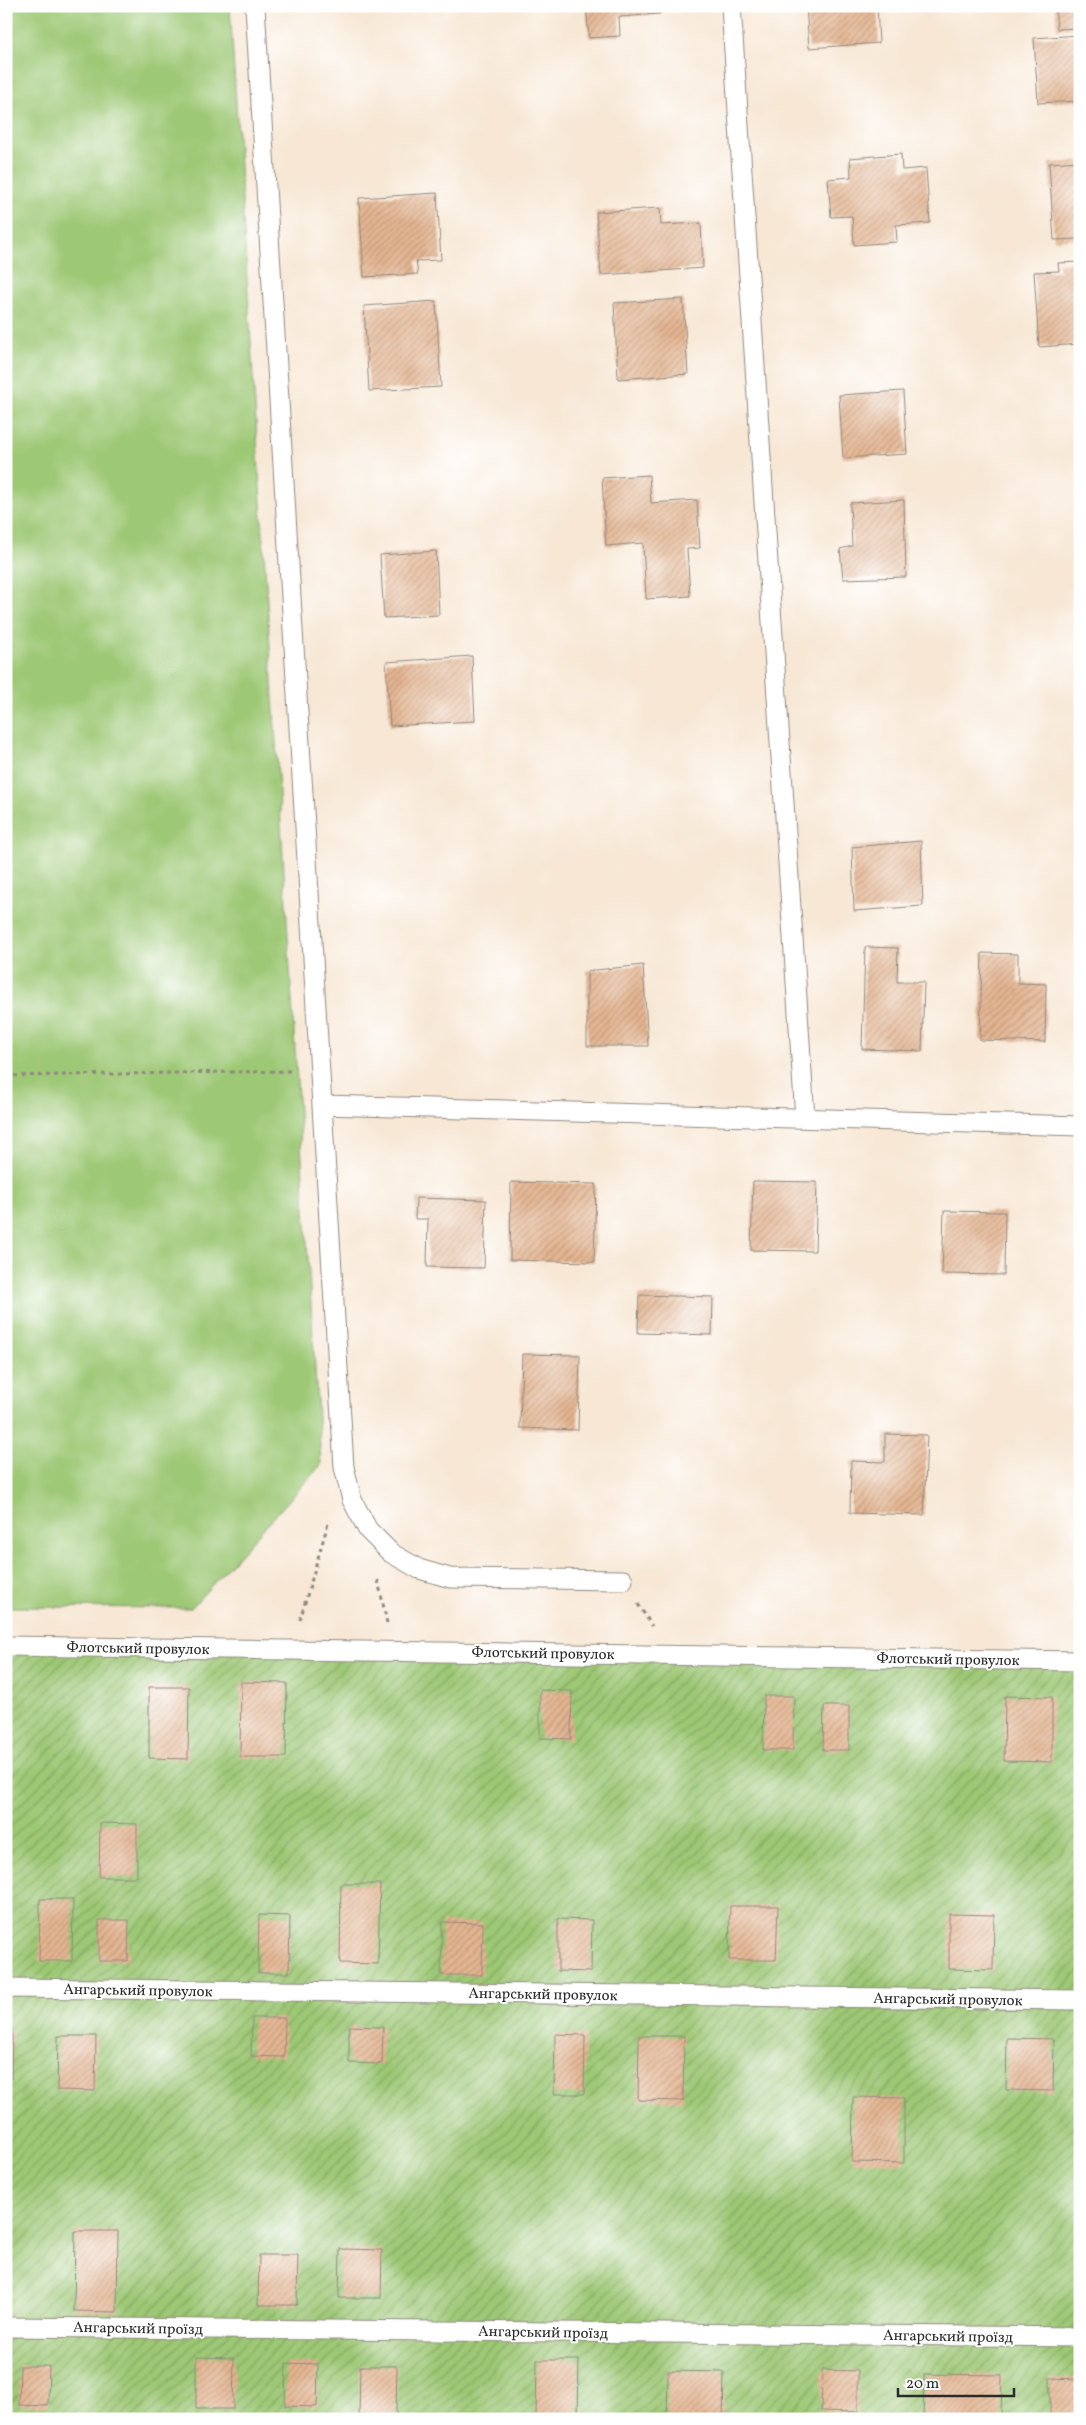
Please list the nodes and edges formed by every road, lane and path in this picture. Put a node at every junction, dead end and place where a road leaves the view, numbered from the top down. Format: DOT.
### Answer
graph roads {
  1 [pos="255,6"];
  2 [pos="730,6"];
  3 [pos="320,1070"];
  4 [pos="6,1076"];
  5 [pos="322,1105"];
  6 [pos="805,1118"];
  7 [pos="1080,1126"];
  8 [pos="331,1513"];
  9 [pos="378,1577"];
  10 [pos="623,1580"];
  11 [pos="6,1646"];
  12 [pos="292,1650"];
  13 [pos="392,1651"];
  14 [pos="670,1655"];
  15 [pos="1080,1661"];
  16 [pos="6,1988"];
  17 [pos="1080,2000"];
  18 [pos="6,2327"];
  19 [pos="1080,2337"];
  1 -- 3 [label="lane"];
  2 -- 6 [label="lane"];
  3 -- 4 [label="path"];
  3 -- 5 [label="lane"];
  5 -- 6 [label="lane"];
  5 -- 10 [label="lane"];
  6 -- 7 [label="lane"];
  8 -- 12 [label="path"];
  9 -- 13 [label="path"];
  10 -- 14 [label="path"];
  11 -- 12 [label="lane, Флотський провулок"];
  12 -- 13 [label="lane, Флотський провулок"];
  13 -- 14 [label="lane, Флотський провулок"];
  14 -- 15 [label="lane, Флотський провулок"];
  16 -- 17 [label="lane, Ангарський провулок"];
  18 -- 19 [label="lane, Ангарський проїзд"];
}
